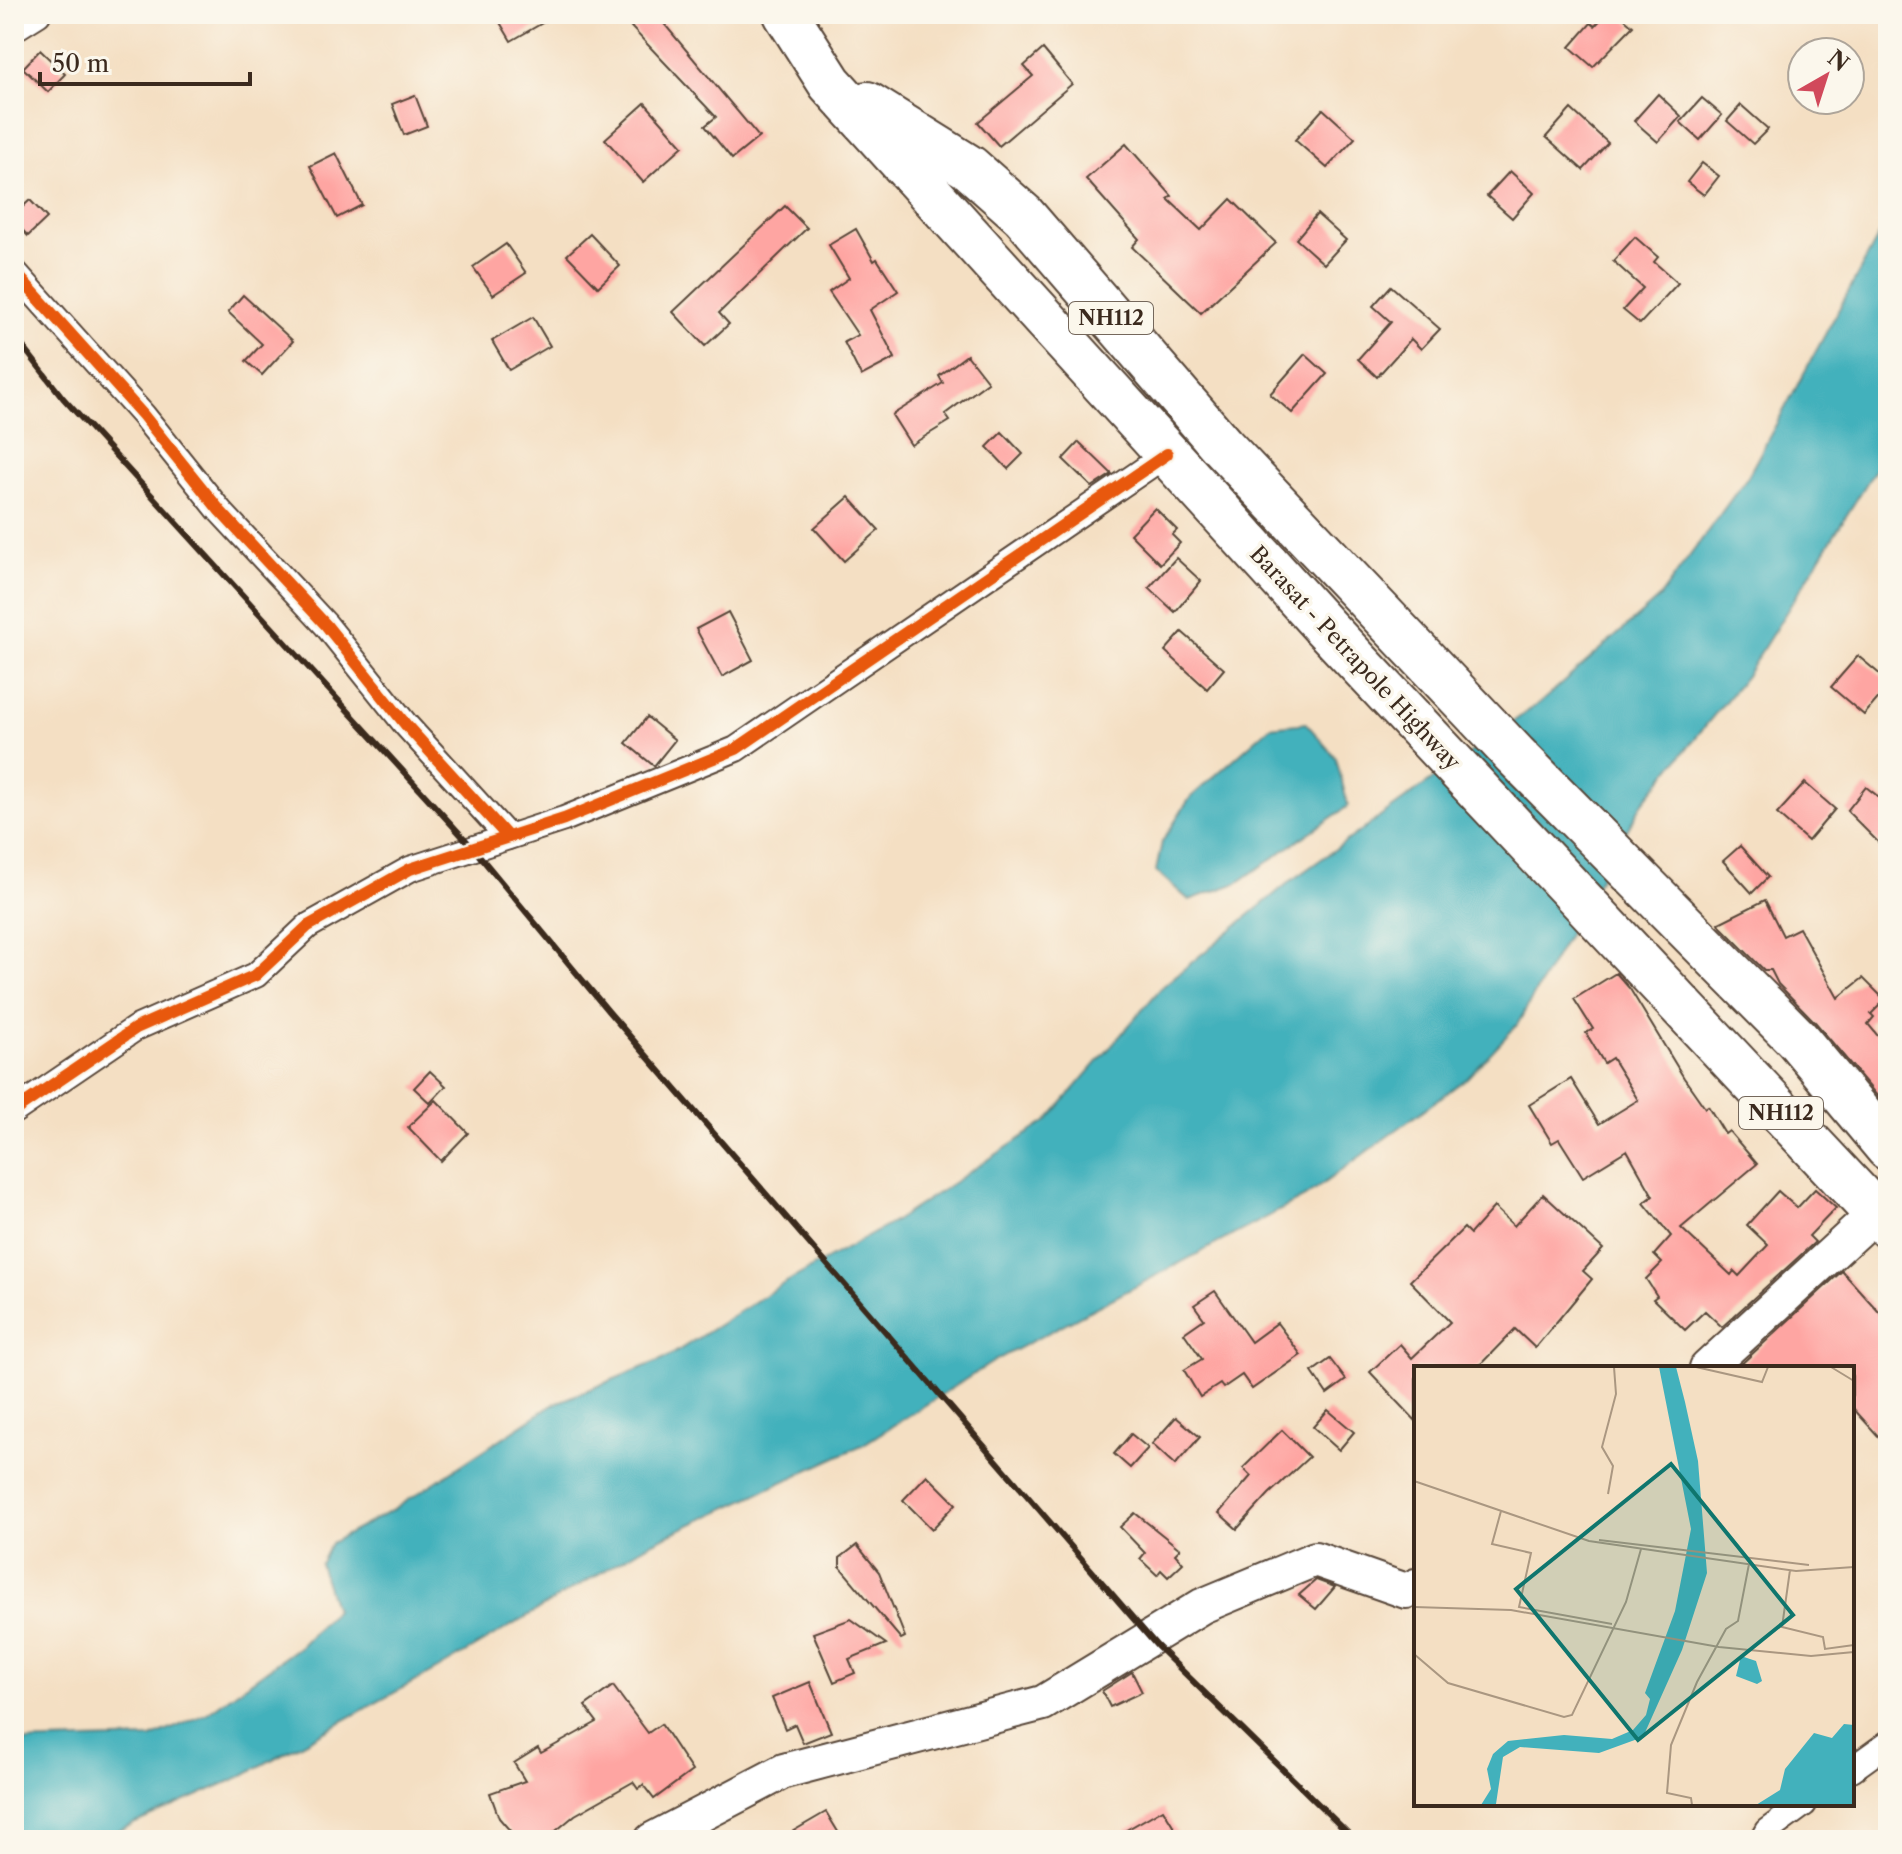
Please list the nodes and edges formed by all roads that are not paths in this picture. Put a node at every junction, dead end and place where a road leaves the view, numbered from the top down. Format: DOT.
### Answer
graph roads {
  1 [pos="38,14"];
  2 [pos="786,14"];
  3 [pos="14,29"];
  4 [pos="830,83"];
  5 [pos="14,271"];
  6 [pos="1167,454"];
  7 [pos="508,837"];
  8 [pos="14,1111"];
  9 [pos="1888,1148"];
  10 [pos="1882,1220"];
  11 [pos="1709,1366"];
  12 [pos="1414,1587"];
  13 [pos="1888,1743"];
  14 [pos="1854,1768"];
  15 [pos="1801,1806"];
  16 [pos="652,1840"];
  17 [pos="1762,1840"];
  1 -- 3 [label="street"];
  2 -- 4 [label="highway, Barasat - Petrapole Highway / NH112"];
  4 -- 6 [label="highway, Barasat - Petrapole Highway / NH112"];
  4 -- 9 [label="highway, Barasat - Petrapole Highway / NH112"];
  5 -- 7 [label="street"];
  6 -- 7 [label="street"];
  6 -- 10 [label="highway, Barasat - Petrapole Highway / NH112"];
  7 -- 8 [label="street"];
  10 -- 11 [label="main road"];
  12 -- 16 [label="main road"];
  13 -- 14 [label="street"];
  15 -- 17 [label="street"];
}
